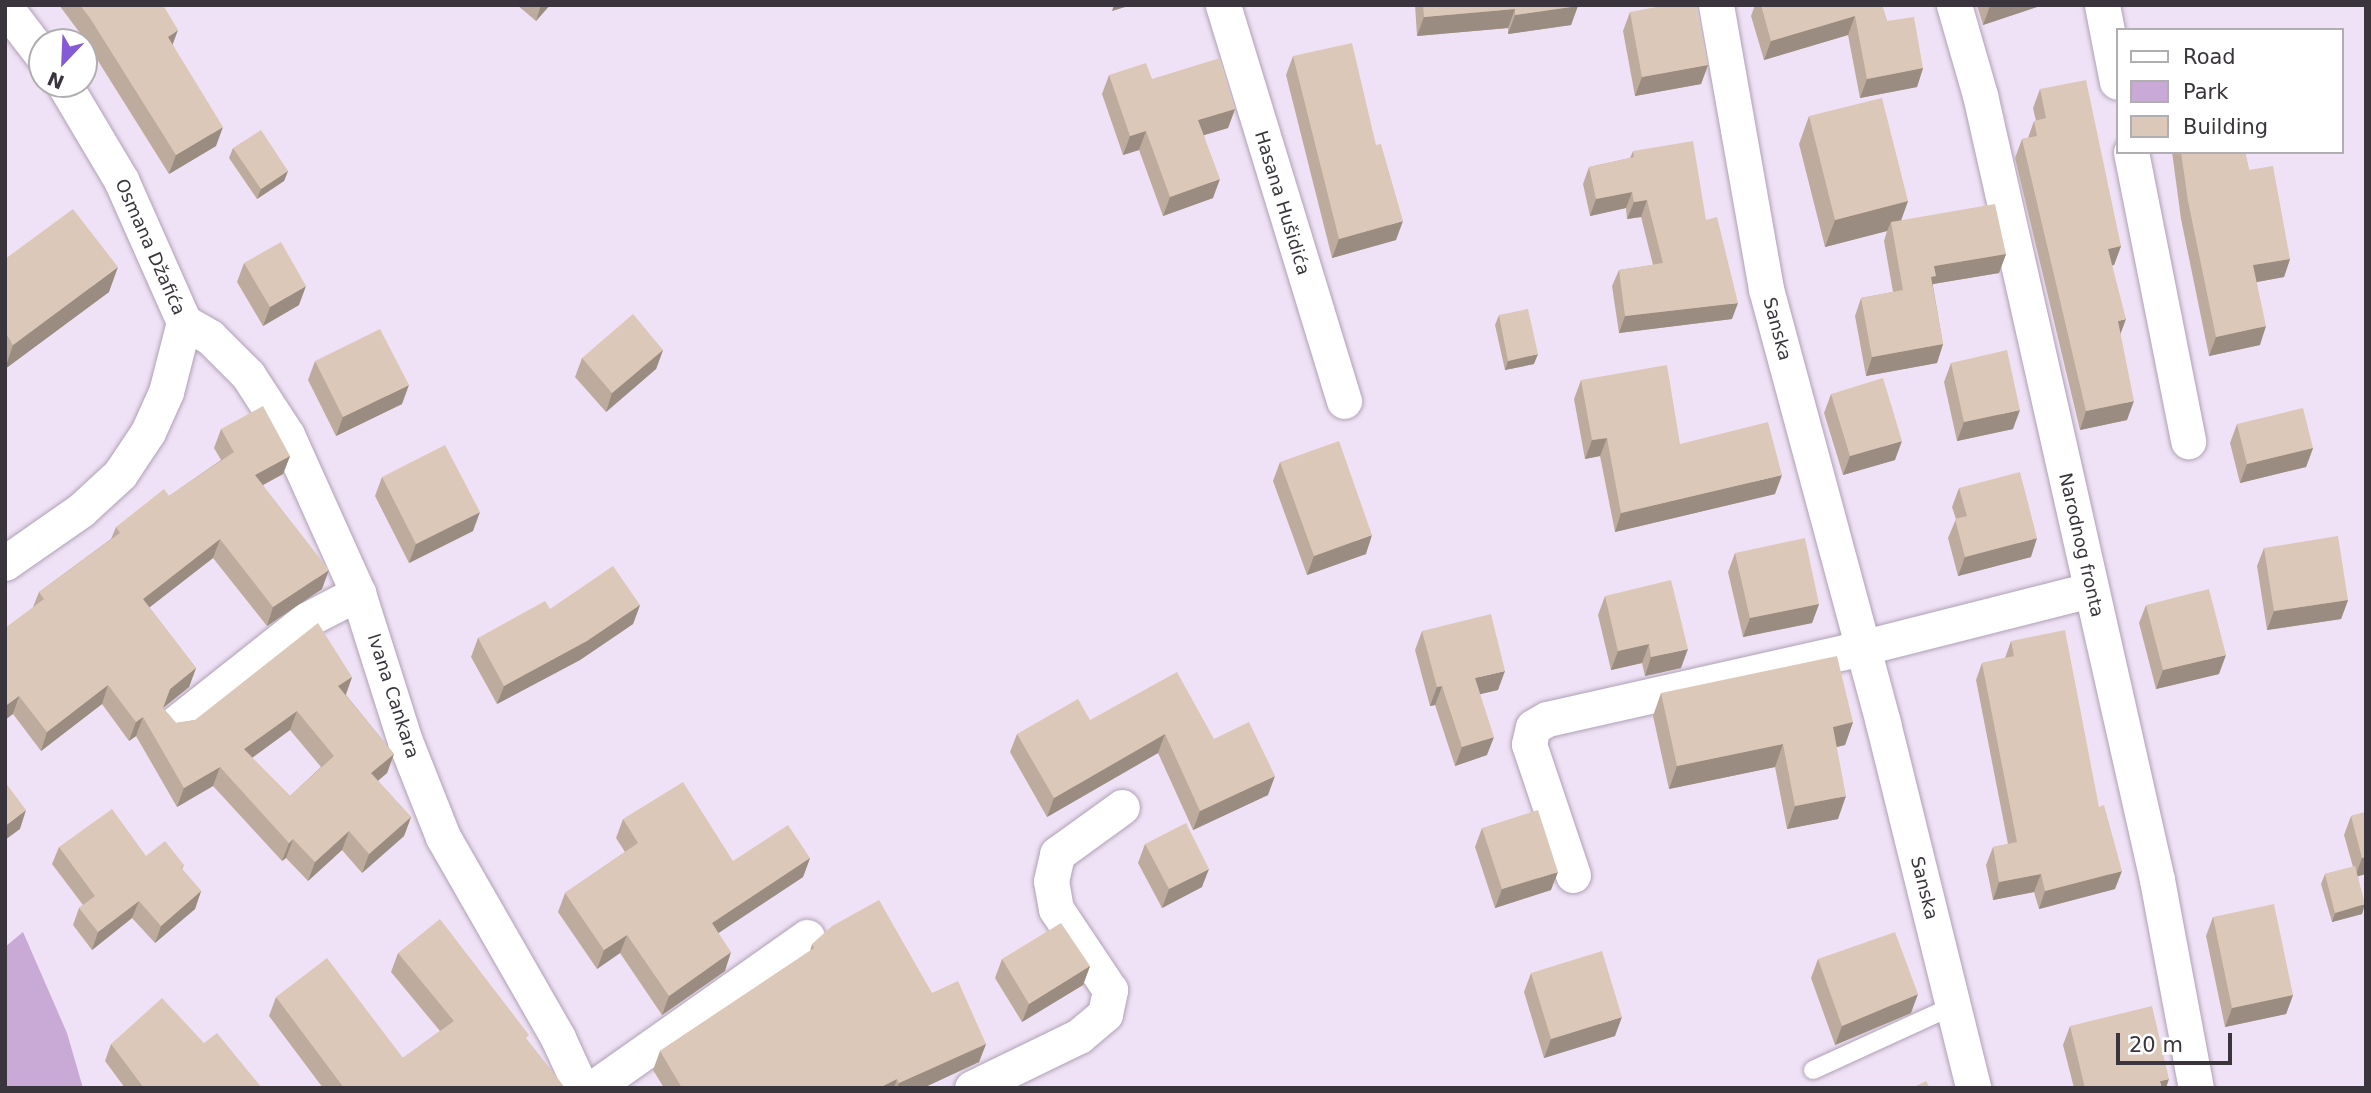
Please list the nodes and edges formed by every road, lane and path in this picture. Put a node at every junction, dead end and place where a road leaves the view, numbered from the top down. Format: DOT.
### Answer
graph roads {
  1 [pos="1223,5"];
  2 [pos="1954,5"];
  3 [pos="2102,5"];
  4 [pos="5,7"];
  5 [pos="1723,7"];
  6 [pos="28,37"];
  7 [pos="2116,77"];
  8 [pos="72,98"];
  9 [pos="2131,154"];
  10 [pos="184,322"];
  11 [pos="1344,401"];
  12 [pos="2188,441"];
  13 [pos="5,563"];
  14 [pos="2091,590"];
  15 [pos="358,593"];
  16 [pos="1861,648"];
  17 [pos="176,723"];
  18 [pos="1122,807"];
  19 [pos="1573,875"];
  20 [pos="807,937"];
  21 [pos="1955,1005"];
  22 [pos="1813,1070"];
  23 [pos="581,1088"];
  24 [pos="593,1088"];
  25 [pos="972,1088"];
  26 [pos="1973,1088"];
  27 [pos="2196,1088"];
  1 -- 11 [label="street, Hasana Hušidića"];
  2 -- 14 [label="street, Narodnog fronta"];
  3 -- 7 [label="street"];
  4 -- 6 [label="street"];
  5 -- 16 [label="street, Sanska"];
  8 -- 10 [label="street, Osmana Džafića"];
  9 -- 12 [label="street"];
  10 -- 13 [label="street, Osmana Džafića"];
  10 -- 15 [label="street, Ivana Cankara"];
  14 -- 16 [label="street"];
  14 -- 27 [label="street, Narodnog fronta"];
  15 -- 17 [label="street"];
  15 -- 23 [label="street, Ivana Cankara"];
  16 -- 19 [label="street"];
  16 -- 21 [label="street, Sanska"];
  18 -- 25 [label="street"];
  20 -- 24 [label="street"];
  21 -- 22 [label="lane"];
  21 -- 26 [label="street, Sanska"];
}
